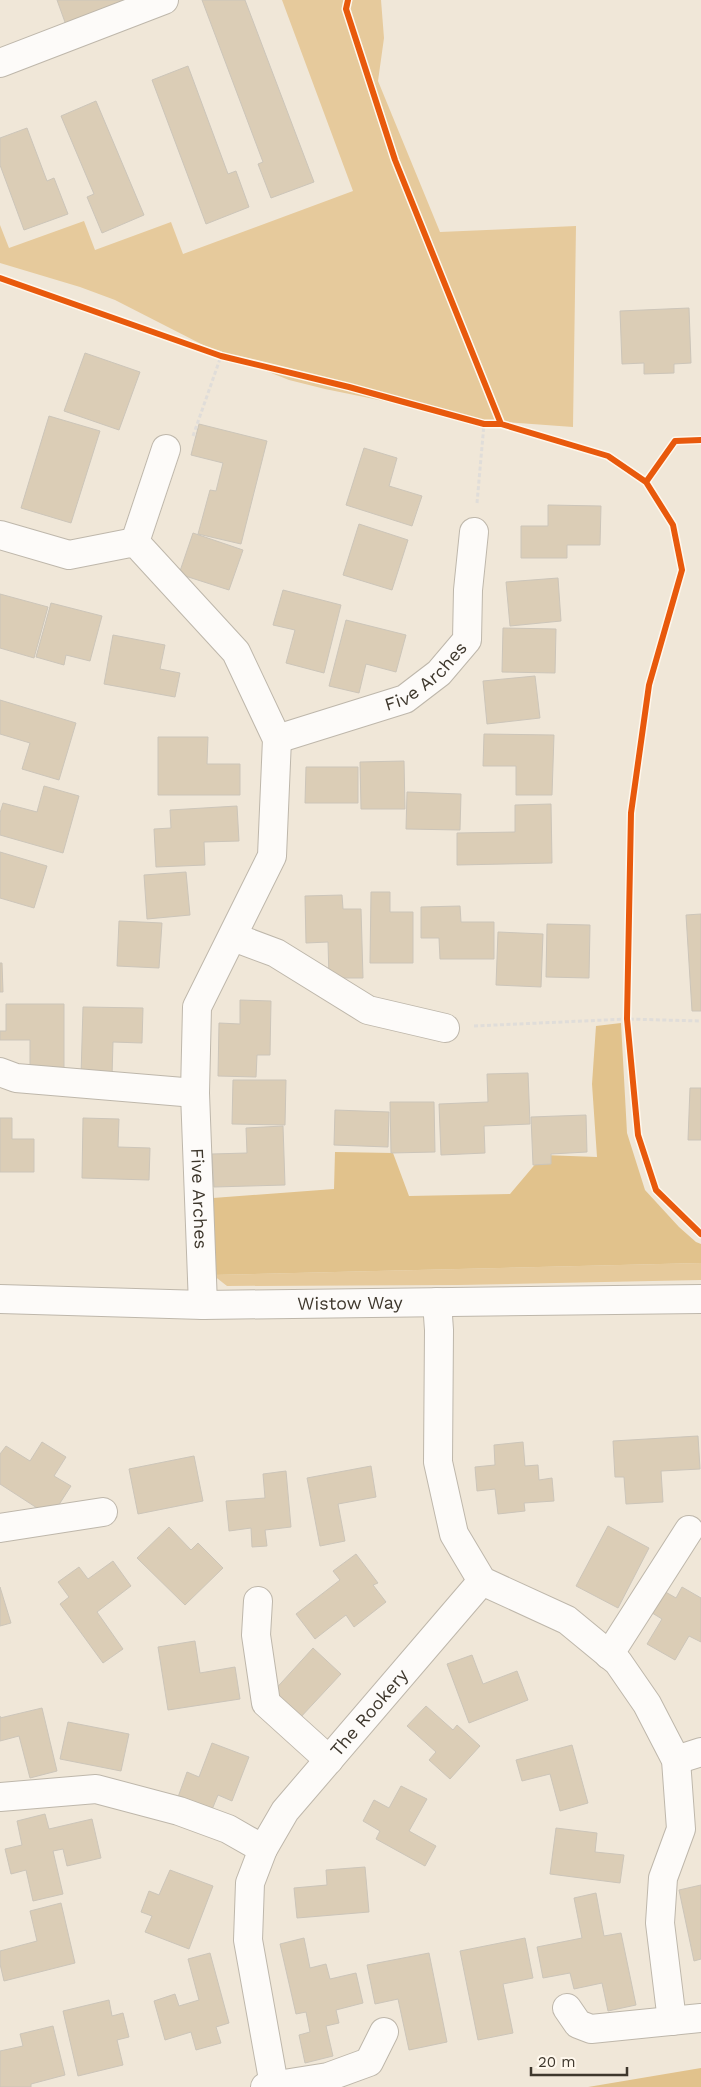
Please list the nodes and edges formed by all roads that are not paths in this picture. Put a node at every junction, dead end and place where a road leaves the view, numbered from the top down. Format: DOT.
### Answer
graph roads {
  1 [pos="164,0"];
  2 [pos="0,63"];
  3 [pos="166,449"];
  4 [pos="474,532"];
  5 [pos="0,535"];
  6 [pos="135,542"];
  7 [pos="277,739"];
  8 [pos="233,936"];
  9 [pos="444,1028"];
  10 [pos="0,1072"];
  11 [pos="195,1093"];
  12 [pos="0,1299"];
  13 [pos="701,1299"];
  14 [pos="436,1302"];
  15 [pos="203,1306"];
  16 [pos="103,1512"];
  17 [pos="0,1528"];
  18 [pos="689,1530"];
  19 [pos="482,1582"];
  20 [pos="258,1601"];
  21 [pos="609,1654"];
  22 [pos="689,1756"];
  23 [pos="329,1760"];
  24 [pos="0,1797"];
  25 [pos="263,1849"];
  26 [pos="566,2008"];
  27 [pos="701,2018"];
  28 [pos="672,2021"];
  29 [pos="384,2032"];
  30 [pos="270,2086"];
  1 -- 2 [label="street"];
  3 -- 6 [label="street"];
  4 -- 7 [label="street, Five Arches"];
  5 -- 6 [label="street"];
  6 -- 7 [label="street, Five Arches"];
  7 -- 8 [label="street, Five Arches"];
  8 -- 9 [label="street"];
  8 -- 11 [label="street, Five Arches"];
  10 -- 11 [label="street"];
  11 -- 15 [label="street, Five Arches"];
  12 -- 15 [label="street, Wistow Way"];
  13 -- 14 [label="street, Wistow Way"];
  14 -- 15 [label="street, Wistow Way"];
  14 -- 19 [label="street"];
  16 -- 17 [label="street"];
  18 -- 21 [label="street"];
  19 -- 21 [label="street"];
  19 -- 23 [label="street, The Rookery"];
  20 -- 23 [label="street"];
  21 -- 22 [label="street"];
  22 -- 28 [label="street"];
  23 -- 25 [label="street, The Rookery"];
  24 -- 25 [label="street"];
  25 -- 30 [label="street, The Rookery"];
  26 -- 28 [label="street"];
  27 -- 28 [label="street"];
  29 -- 30 [label="street, The Rookery"];
}
